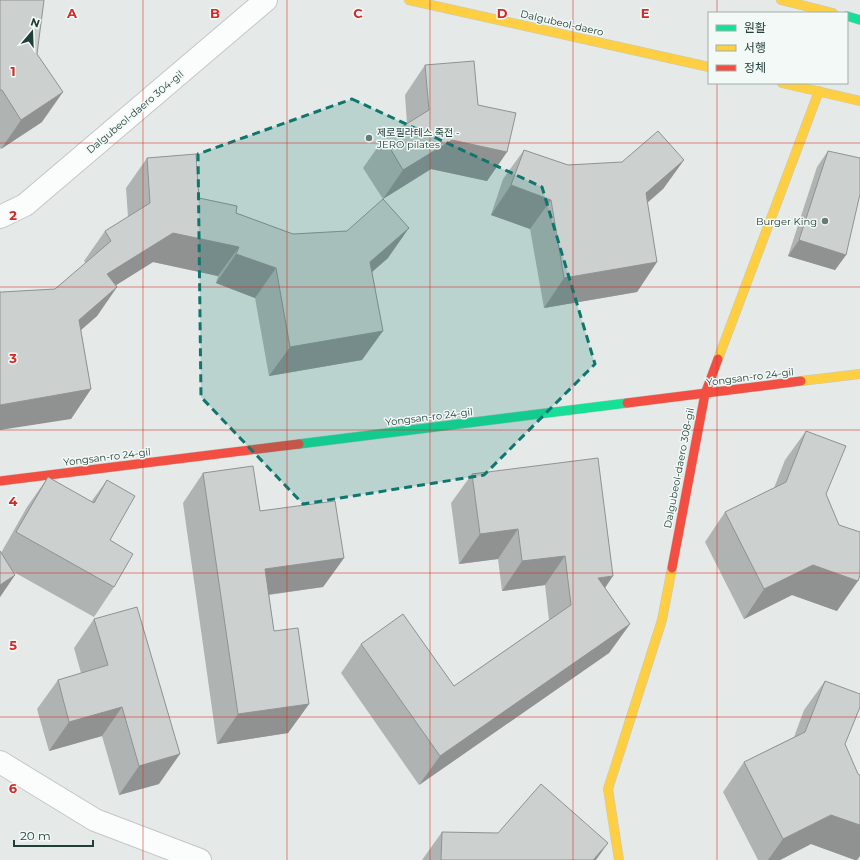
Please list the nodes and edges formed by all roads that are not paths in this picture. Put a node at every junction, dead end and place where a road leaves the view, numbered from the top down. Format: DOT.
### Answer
graph roads {
  1 [pos="266,0"];
  2 [pos="410,0"];
  3 [pos="781,0"];
  4 [pos="829,12"];
  5 [pos="848,16"];
  6 [pos="860,20"];
  7 [pos="708,67"];
  8 [pos="787,84"];
  9 [pos="819,91"];
  10 [pos="860,101"];
  11 [pos="0,217"];
  12 [pos="860,374"];
  13 [pos="705,394"];
  14 [pos="0,481"];
  15 [pos="0,762"];
  16 [pos="200,860"];
  17 [pos="618,860"];
  1 -- 11 [label="street, Dalgubeol-daero 304-gil"];
  2 -- 7 [label="street, Dalgubeol-daero"];
  3 -- 4 [label="street"];
  5 -- 6 [label="street"];
  8 -- 9 [label="street"];
  9 -- 10 [label="street"];
  9 -- 13 [label="street, Dalgubeol-daero 308-gil"];
  12 -- 13 [label="street, Yongsan-ro 24-gil"];
  13 -- 14 [label="street, Yongsan-ro 24-gil"];
  13 -- 17 [label="street, Dalgubeol-daero 308-gil"];
  15 -- 16 [label="street"];
}
